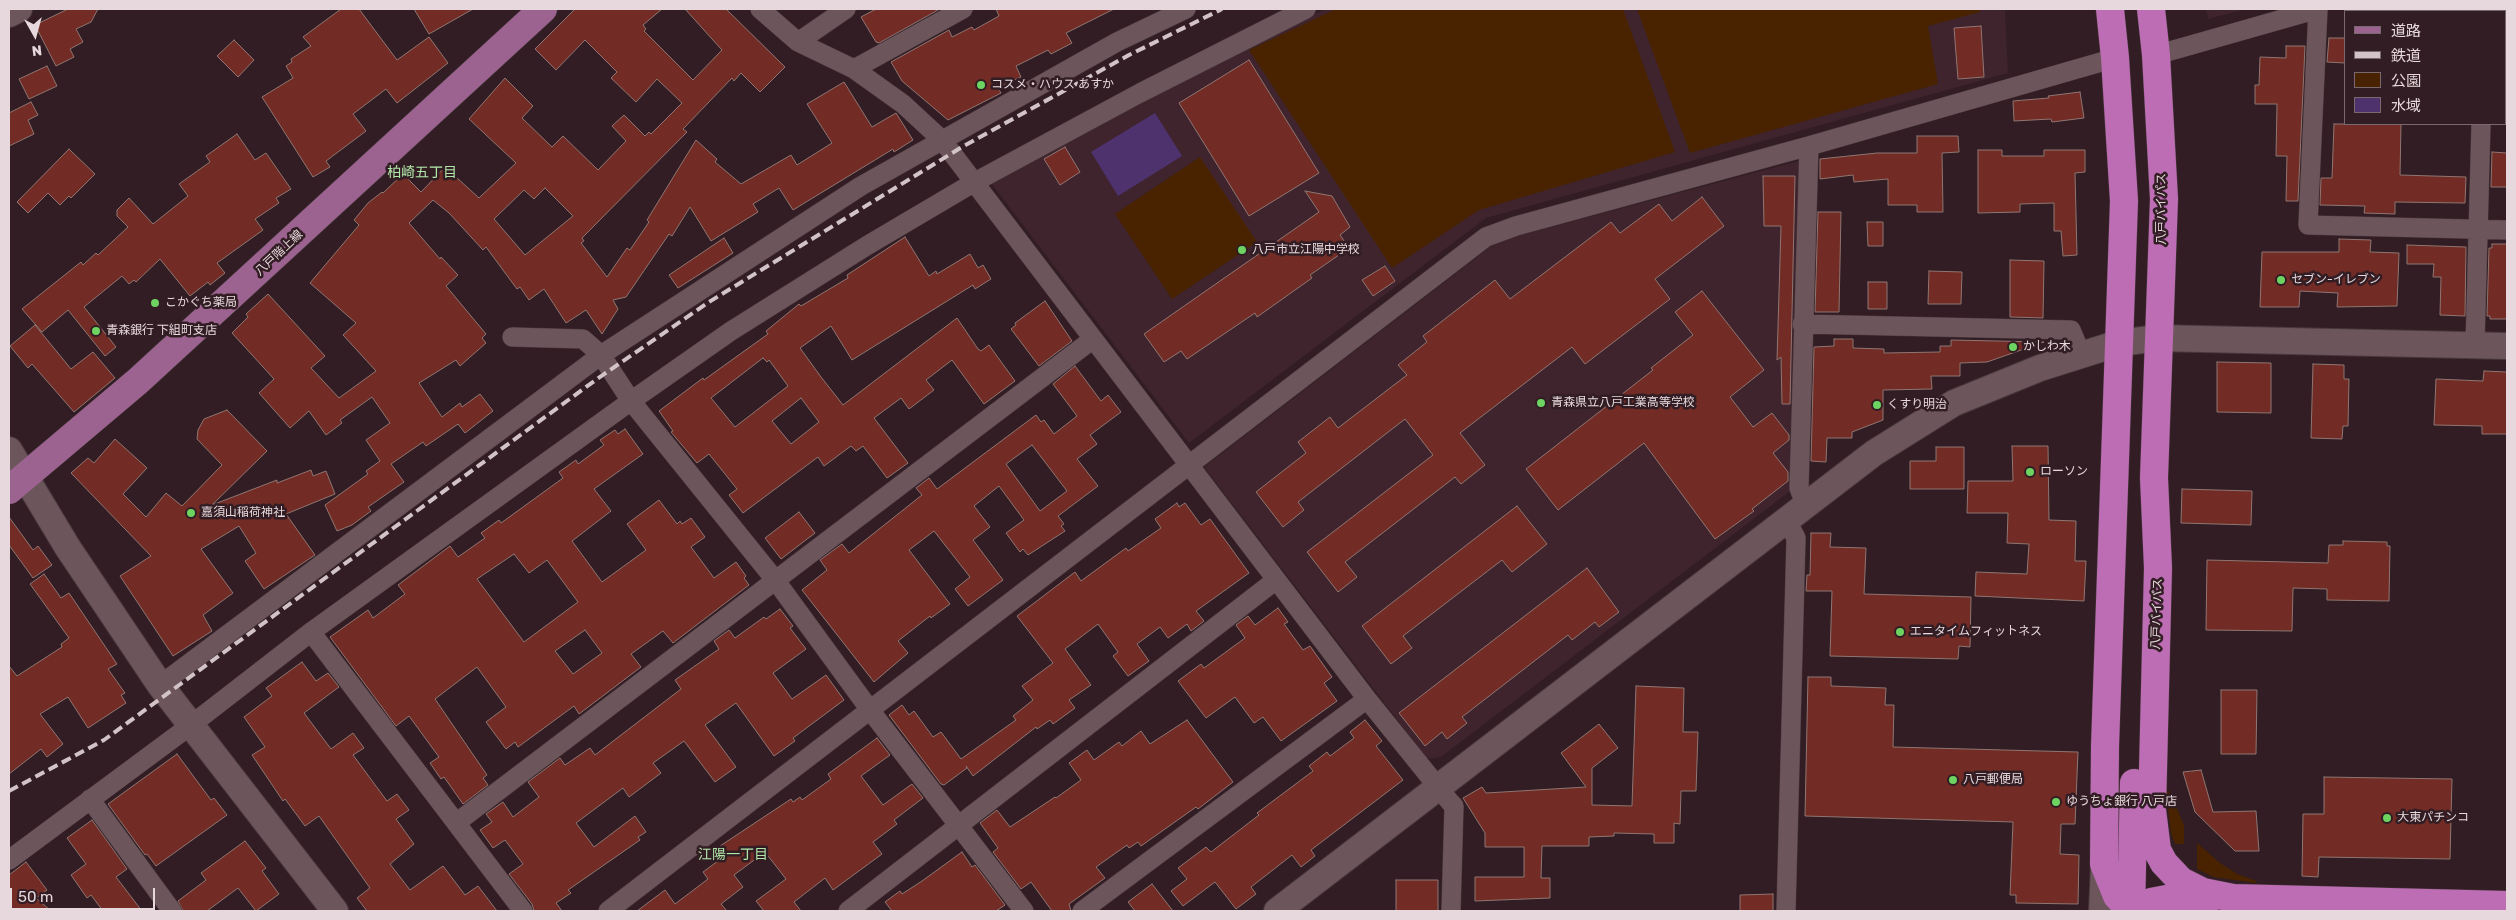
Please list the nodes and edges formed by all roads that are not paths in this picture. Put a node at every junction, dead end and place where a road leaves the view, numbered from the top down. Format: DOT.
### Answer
graph roads {
  1 [pos="19,9"];
  2 [pos="543,9"];
  3 [pos="760,9"];
  4 [pos="846,9"];
  5 [pos="963,9"];
  6 [pos="1186,9"];
  7 [pos="1306,9"];
  8 [pos="2110,9"];
  9 [pos="2150,9"];
  10 [pos="2318,9"];
  11 [pos="9,14"];
  12 [pos="798,42"];
  13 [pos="2156,55"];
  14 [pos="2115,58"];
  15 [pos="854,69"];
  16 [pos="2481,125"];
  17 [pos="942,140"];
  18 [pos="1808,146"];
  19 [pos="973,183"];
  20 [pos="2476,229"];
  21 [pos="2507,230"];
  22 [pos="1802,324"];
  23 [pos="512,337"];
  24 [pos="2158,338"];
  25 [pos="1093,339"];
  26 [pos="2119,343"];
  27 [pos="2475,345"];
  28 [pos="2507,346"];
  29 [pos="601,355"];
  30 [pos="2082,356"];
  31 [pos="631,401"];
  32 [pos="9,450"];
  33 [pos="1189,467"];
  34 [pos="2154,478"];
  35 [pos="17,483"];
  36 [pos="1797,514"];
  37 [pos="1276,580"];
  38 [pos="776,581"];
  39 [pos="311,632"];
  40 [pos="160,685"];
  41 [pos="1367,699"];
  42 [pos="870,710"];
  43 [pos="191,725"];
  44 [pos="1439,789"];
  45 [pos="90,799"];
  46 [pos="456,823"];
  47 [pos="959,826"];
  48 [pos="9,860"];
  49 [pos="2104,864"];
  50 [pos="2233,898"];
  51 [pos="2507,905"];
  52 [pos="172,911"];
  53 [pos="335,911"];
  54 [pos="523,911"];
  55 [pos="608,911"];
  56 [pos="848,911"];
  57 [pos="1024,911"];
  58 [pos="1082,911"];
  59 [pos="1277,911"];
  60 [pos="1451,911"];
  61 [pos="1786,911"];
  62 [pos="2102,911"];
  63 [pos="2131,911"];
  1 -- 11 [label="street"];
  2 -- 35 [label="main road, 八戸階上線"];
  3 -- 12 [label="street"];
  4 -- 12 [label="street"];
  5 -- 15 [label="street"];
  6 -- 17 [label="street"];
  7 -- 19 [label="street"];
  8 -- 14 [label="highway"];
  9 -- 13 [label="highway, 八戸バイパス"];
  10 -- 13 [label="street"];
  10 -- 20 [label="street"];
  12 -- 15 [label="street"];
  13 -- 24 [label="highway, 八戸バイパス"];
  14 -- 18 [label="street"];
  14 -- 26 [label="highway"];
  15 -- 17 [label="street"];
  16 -- 20 [label="street"];
  17 -- 19 [label="street"];
  17 -- 29 [label="street"];
  18 -- 22 [label="street"];
  18 -- 33 [label="street"];
  19 -- 25 [label="street"];
  19 -- 31 [label="street"];
  20 -- 21 [label="street"];
  20 -- 27 [label="street"];
  22 -- 30 [label="street"];
  22 -- 36 [label="street"];
  23 -- 29 [label="street"];
  24 -- 26 [label="street"];
  24 -- 27 [label="street"];
  24 -- 34 [label="highway, 八戸バイパス"];
  25 -- 33 [label="street"];
  25 -- 38 [label="street"];
  26 -- 30 [label="street"];
  26 -- 49 [label="highway"];
  27 -- 28 [label="street"];
  29 -- 31 [label="street"];
  29 -- 40 [label="street"];
  30 -- 36 [label="street"];
  31 -- 38 [label="street"];
  31 -- 39 [label="street"];
  32 -- 35 [label="street"];
  33 -- 37 [label="street"];
  33 -- 42 [label="street"];
  34 -- 50 [label="highway, 八戸バイパス"];
  34 -- 63 [label="highway"];
  35 -- 40 [label="street"];
  36 -- 44 [label="street"];
  36 -- 61 [label="street"];
  37 -- 41 [label="street"];
  37 -- 47 [label="street"];
  38 -- 42 [label="street"];
  38 -- 46 [label="street"];
  39 -- 43 [label="street"];
  39 -- 46 [label="street"];
  40 -- 43 [label="street"];
  41 -- 44 [label="street"];
  41 -- 58 [label="street"];
  42 -- 47 [label="street"];
  42 -- 55 [label="street"];
  43 -- 45 [label="street"];
  43 -- 53 [label="street"];
  44 -- 59 [label="street"];
  44 -- 60 [label="street"];
  45 -- 48 [label="street"];
  45 -- 52 [label="street"];
  46 -- 54 [label="street"];
  47 -- 56 [label="street"];
  47 -- 57 [label="street"];
  49 -- 62 [label="street"];
  49 -- 63 [label="highway"];
  50 -- 51 [label="highway, 八戸バイパス"];
  50 -- 63 [label="highway"];
}
